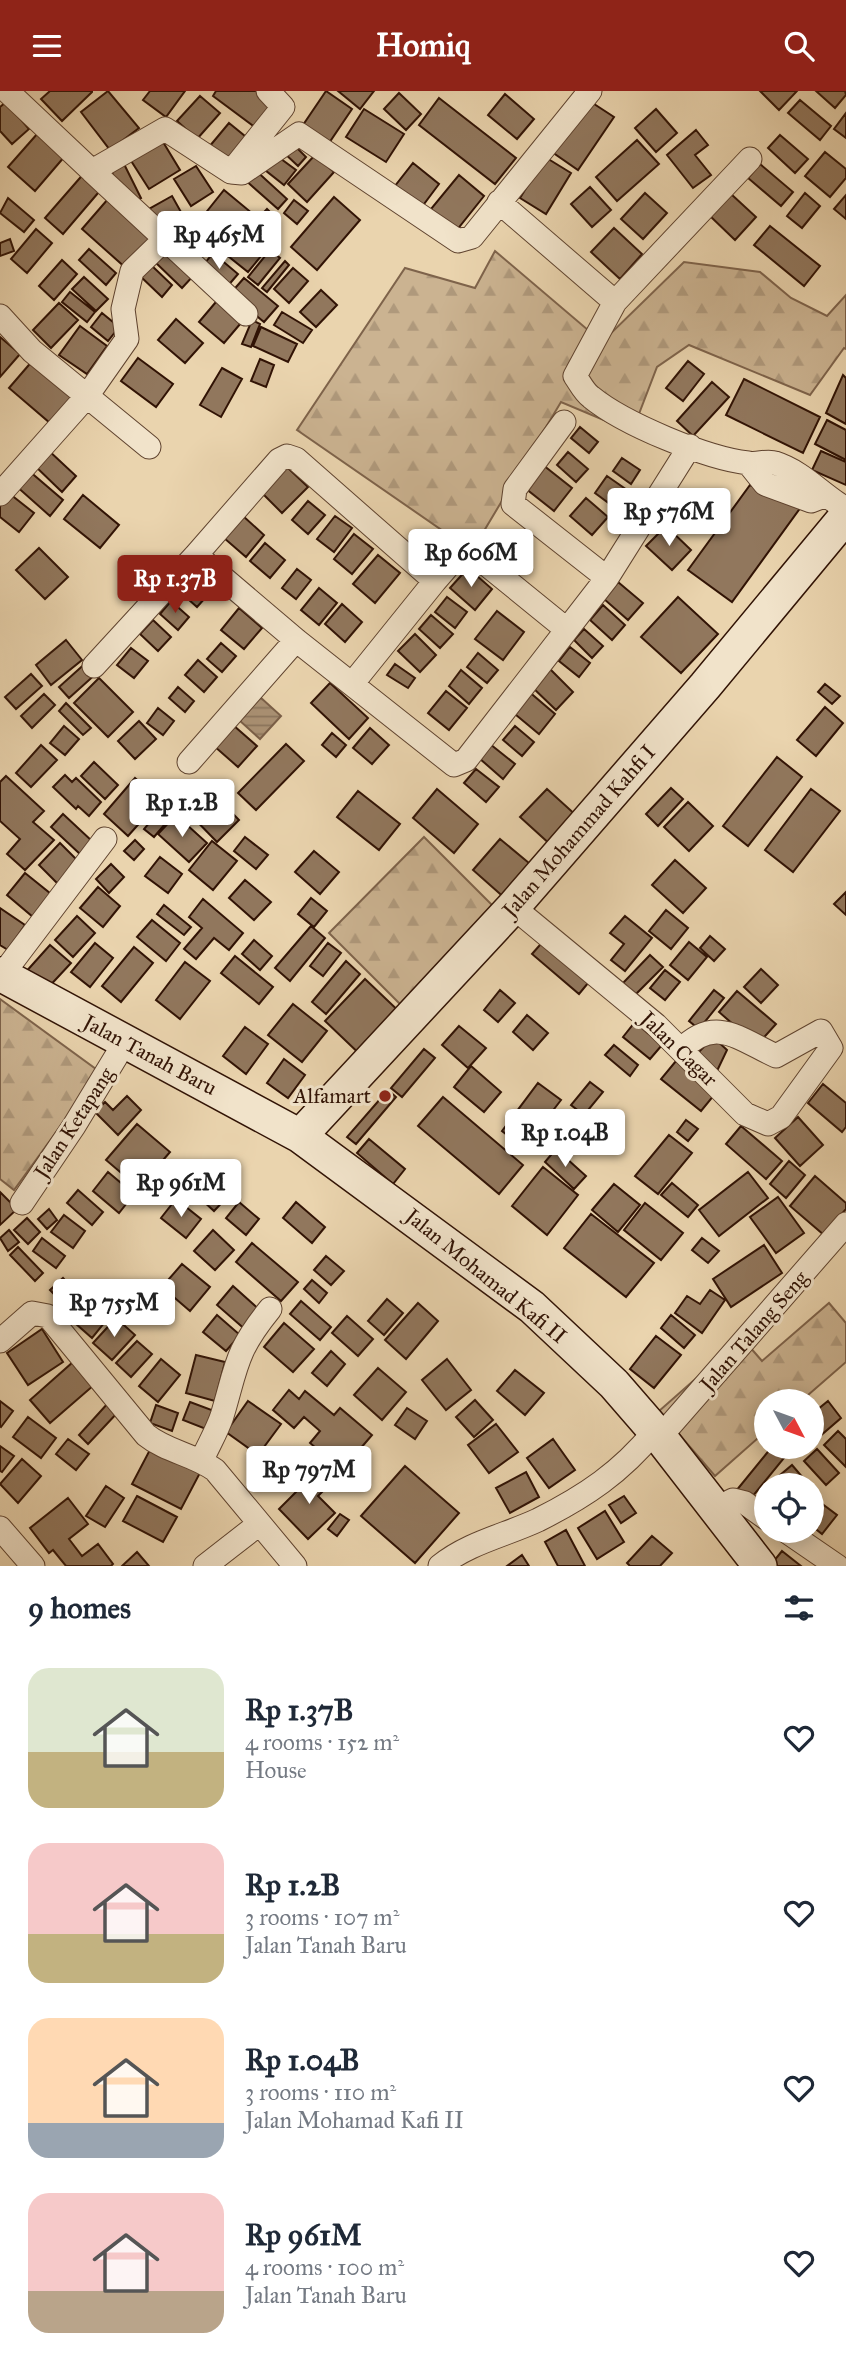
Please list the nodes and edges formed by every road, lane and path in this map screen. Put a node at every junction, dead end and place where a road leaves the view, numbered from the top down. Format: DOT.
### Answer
graph roads {
  1 [pos="7,91"];
  2 [pos="268,91"];
  3 [pos="582,93"];
  4 [pos="750,159"];
  5 [pos="92,171"];
  6 [pos="231,171"];
  7 [pos="499,202"];
  8 [pos="165,239"];
  9 [pos="615,302"];
  10 [pos="246,314"];
  11 [pos="0,316"];
  12 [pos="87,396"];
  13 [pos="564,422"];
  14 [pos="690,446"];
  15 [pos="149,447"];
  16 [pos="0,494"];
  17 [pos="835,506"];
  18 [pos="846,509"];
  19 [pos="196,555"];
  20 [pos="607,578"];
  21 [pos="435,581"];
  22 [pos="566,629"];
  23 [pos="296,640"];
  24 [pos="94,666"];
  25 [pos="352,684"];
  26 [pos="189,762"];
  27 [pos="105,839"];
  28 [pos="513,907"];
  29 [pos="1,974"];
  30 [pos="681,1050"];
  31 [pos="117,1056"];
  32 [pos="300,1136"];
  33 [pos="22,1203"];
  34 [pos="846,1224"];
  35 [pos="270,1309"];
  36 [pos="0,1341"];
  37 [pos="650,1442"];
  38 [pos="202,1460"];
  39 [pos="722,1505"];
  40 [pos="754,1509"];
  41 [pos="259,1524"];
  42 [pos="0,1528"];
  43 [pos="803,1543"];
  44 [pos="33,1566"];
  45 [pos="205,1566"];
  46 [pos="295,1566"];
  47 [pos="440,1566"];
  48 [pos="760,1566"];
  49 [pos="836,1566"];
  1 -- 5 [label="street"];
  2 -- 6 [label="street"];
  3 -- 7 [label="street"];
  4 -- 9 [label="street"];
  5 -- 6 [label="street"];
  5 -- 8 [label="street"];
  6 -- 7 [label="street"];
  7 -- 9 [label="street"];
  8 -- 10 [label="street"];
  8 -- 12 [label="street"];
  9 -- 14 [label="street"];
  11 -- 12 [label="street"];
  12 -- 15 [label="street"];
  12 -- 16 [label="street"];
  13 -- 20 [label="street"];
  14 -- 17 [label="street"];
  14 -- 20 [label="street"];
  17 -- 18 [label="street"];
  17 -- 28 [label="main road, Jalan Mohammad Kahfi I"];
  19 -- 21 [label="street"];
  19 -- 23 [label="street"];
  19 -- 24 [label="street"];
  20 -- 22 [label="street"];
  21 -- 22 [label="street"];
  21 -- 25 [label="street"];
  22 -- 25 [label="street"];
  23 -- 25 [label="street"];
  23 -- 26 [label="street"];
  27 -- 29 [label="street"];
  28 -- 30 [label="street, Jalan Cagar"];
  28 -- 32 [label="main road, Jalan Mohammad Kahfi I"];
  29 -- 31 [label="main road, Jalan Tanah Baru"];
  30 -- 30 [label="street, Jalan Cagar"];
  31 -- 32 [label="main road, Jalan Tanah Baru"];
  31 -- 33 [label="street, Jalan Ketapang"];
  32 -- 37 [label="main road, Jalan Mohamad Kafi II"];
  34 -- 37 [label="street, Jalan Talang Seng"];
  35 -- 38 [label="street"];
  36 -- 38 [label="street"];
  37 -- 39 [label="main road, Jalan Mohamad Kafi II"];
  37 -- 47 [label="street, Jalan Talang Seng"];
  38 -- 41 [label="street"];
  39 -- 40 [label="street"];
  39 -- 48 [label="main road, Jalan Mohamad Kafi II"];
  41 -- 45 [label="street"];
  41 -- 46 [label="street"];
  42 -- 44 [label="street"];
  43 -- 49 [label="street"];
}
